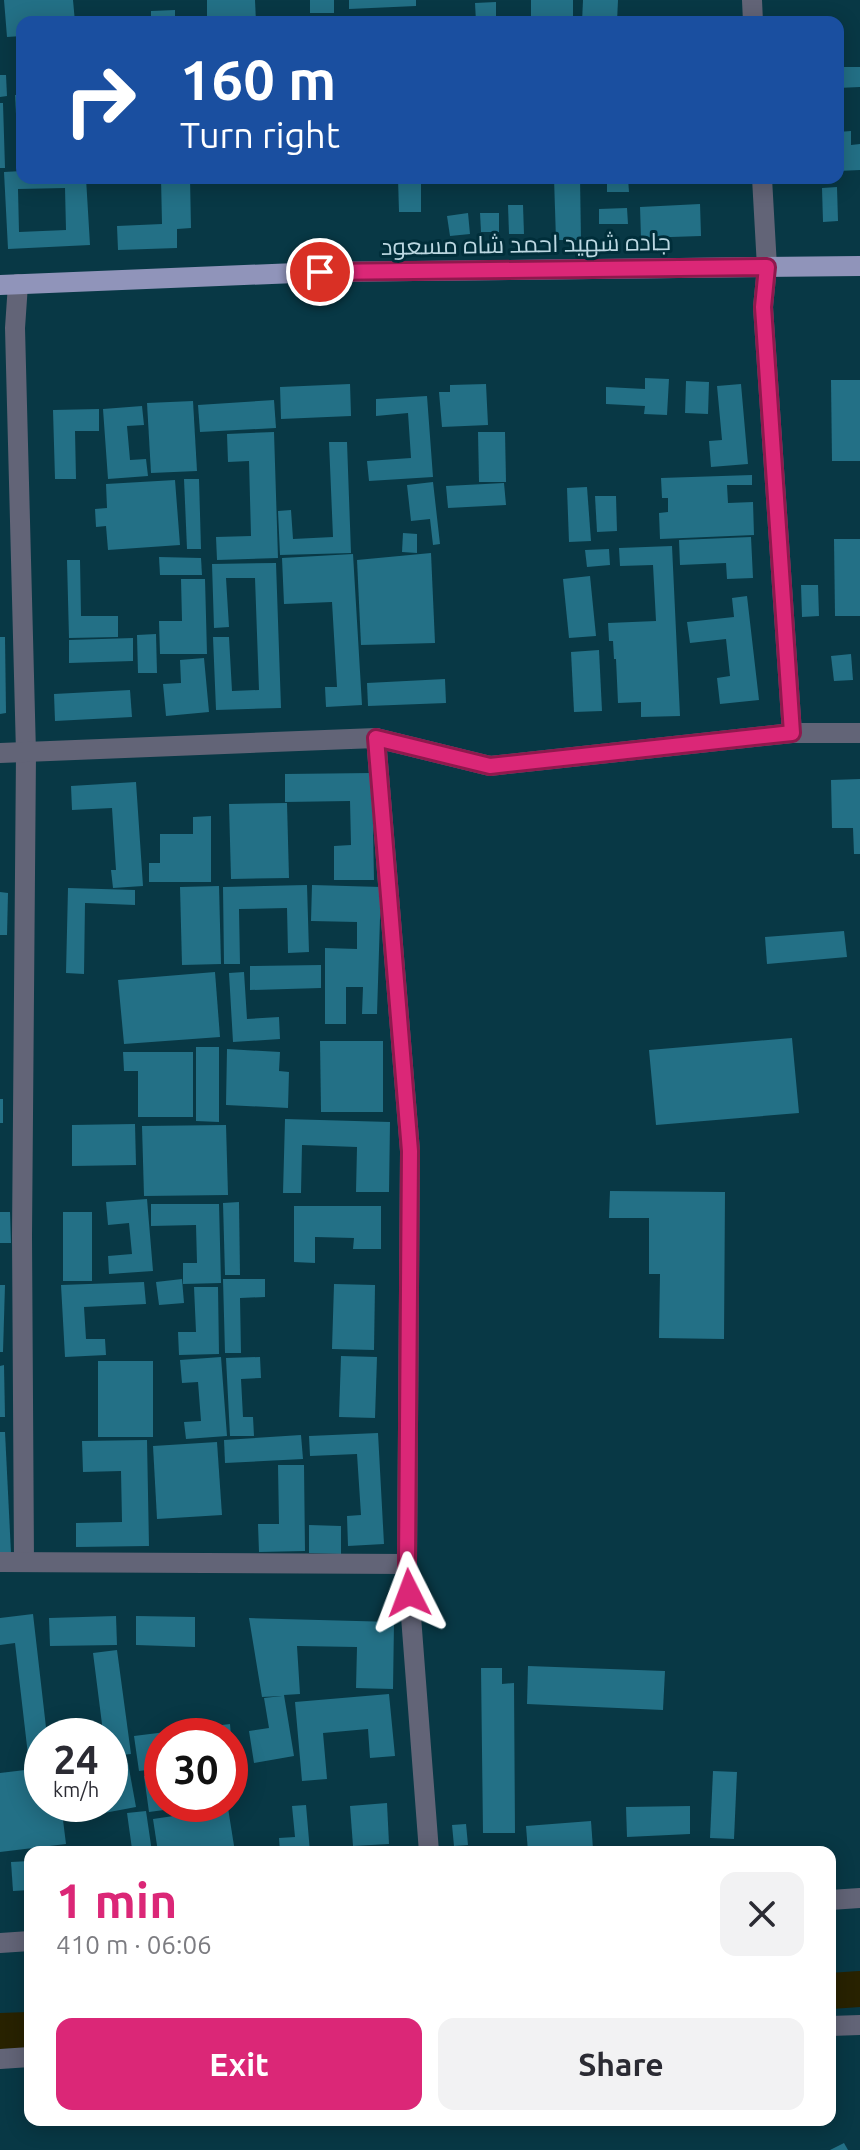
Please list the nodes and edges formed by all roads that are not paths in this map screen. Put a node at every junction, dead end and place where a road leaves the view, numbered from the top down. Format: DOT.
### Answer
graph roads {
  1 [pos="762,184"];
  2 [pos="860,266"];
  3 [pos="767,267"];
  4 [pos="9,284"];
  5 [pos="792,733"];
  6 [pos="860,733"];
  7 [pos="376,738"];
  8 [pos="0,753"];
  9 [pos="26,753"];
  10 [pos="0,1562"];
  11 [pos="24,1562"];
  12 [pos="407,1564"];
  13 [pos="429,1846"];
  14 [pos="860,1898"];
  15 [pos="836,1900"];
  16 [pos="24,1941"];
  17 [pos="0,1943"];
  18 [pos="860,2025"];
  19 [pos="836,2026"];
  20 [pos="24,2057"];
  21 [pos="0,2059"];
  1 -- 3 [label="street"];
  2 -- 3 [label="main road, جاده شهيد احمد شاه مسعود"];
  3 -- 4 [label="main road, جاده شهيد احمد شاه مسعود"];
  3 -- 5 [label="street"];
  4 -- 9 [label="street"];
  5 -- 6 [label="street"];
  5 -- 7 [label="street"];
  7 -- 9 [label="street"];
  7 -- 12 [label="street"];
  8 -- 9 [label="street"];
  9 -- 11 [label="street"];
  10 -- 11 [label="street"];
  11 -- 12 [label="street"];
  12 -- 13 [label="street"];
  14 -- 15 [label="street"];
  16 -- 17 [label="street"];
  18 -- 19 [label="street"];
  20 -- 21 [label="street"];
}
